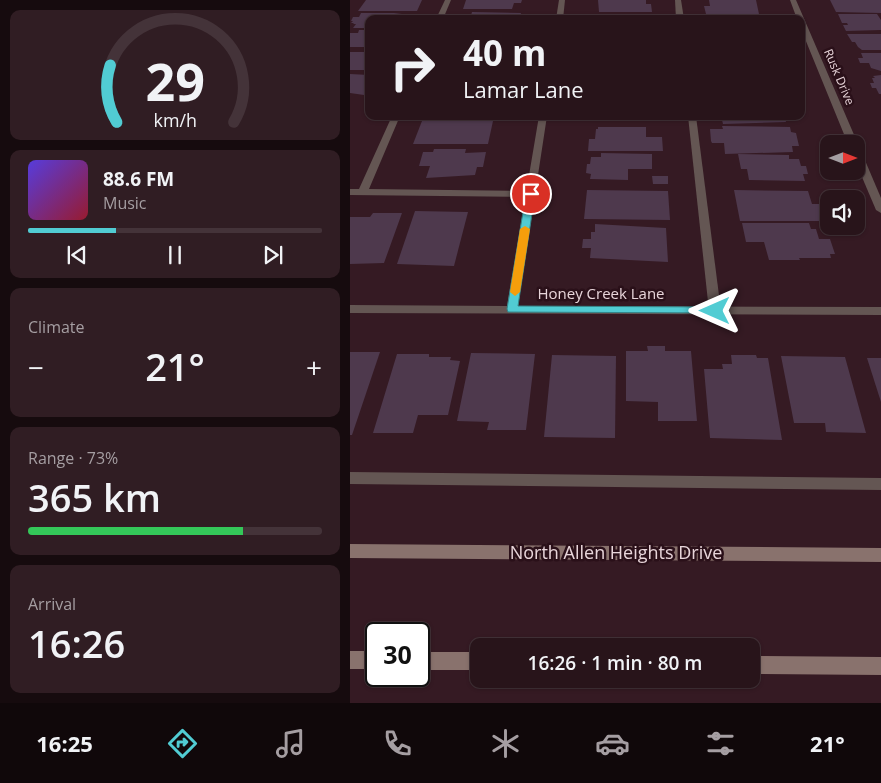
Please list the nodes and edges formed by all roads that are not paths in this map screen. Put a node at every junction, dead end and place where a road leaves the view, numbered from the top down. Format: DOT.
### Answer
graph roads {
  1 [pos="448,0"];
  2 [pos="562,0"];
  3 [pos="678,0"];
  4 [pos="793,0"];
  5 [pos="441,15"];
  6 [pos="560,15"];
  7 [pos="680,15"];
  8 [pos="799,15"];
  9 [pos="805,29"];
  10 [pos="394,120"];
  11 [pos="542,120"];
  12 [pos="692,120"];
  13 [pos="849,135"];
  14 [pos="865,172"];
  15 [pos="350,192"];
  16 [pos="363,192"];
  17 [pos="531,194"];
  18 [pos="881,210"];
  19 [pos="350,308"];
  20 [pos="512,309"];
  21 [pos="715,311"];
  22 [pos="881,311"];
  23 [pos="350,478"];
  24 [pos="881,484"];
  25 [pos="350,551"];
  26 [pos="881,555"];
  27 [pos="350,660"];
  28 [pos="365,660"];
  29 [pos="430,660"];
  30 [pos="470,661"];
  31 [pos="760,665"];
  32 [pos="881,666"];
  1 -- 5 [label="street"];
  2 -- 6 [label="street"];
  3 -- 7 [label="street"];
  4 -- 8 [label="street, Rusk Drive"];
  9 -- 13 [label="street, Rusk Drive"];
  10 -- 16 [label="street"];
  11 -- 17 [label="street"];
  12 -- 21 [label="street"];
  14 -- 18 [label="street"];
  15 -- 16 [label="street"];
  16 -- 17 [label="street"];
  17 -- 20 [label="street"];
  19 -- 20 [label="street, Honey Creek Lane"];
  20 -- 21 [label="street, Honey Creek Lane"];
  21 -- 22 [label="street, Honey Creek Lane"];
  23 -- 24 [label="street"];
  25 -- 26 [label="main road, North Allen Heights Drive"];
  27 -- 28 [label="main road"];
  29 -- 30 [label="main road"];
  31 -- 32 [label="main road"];
}
